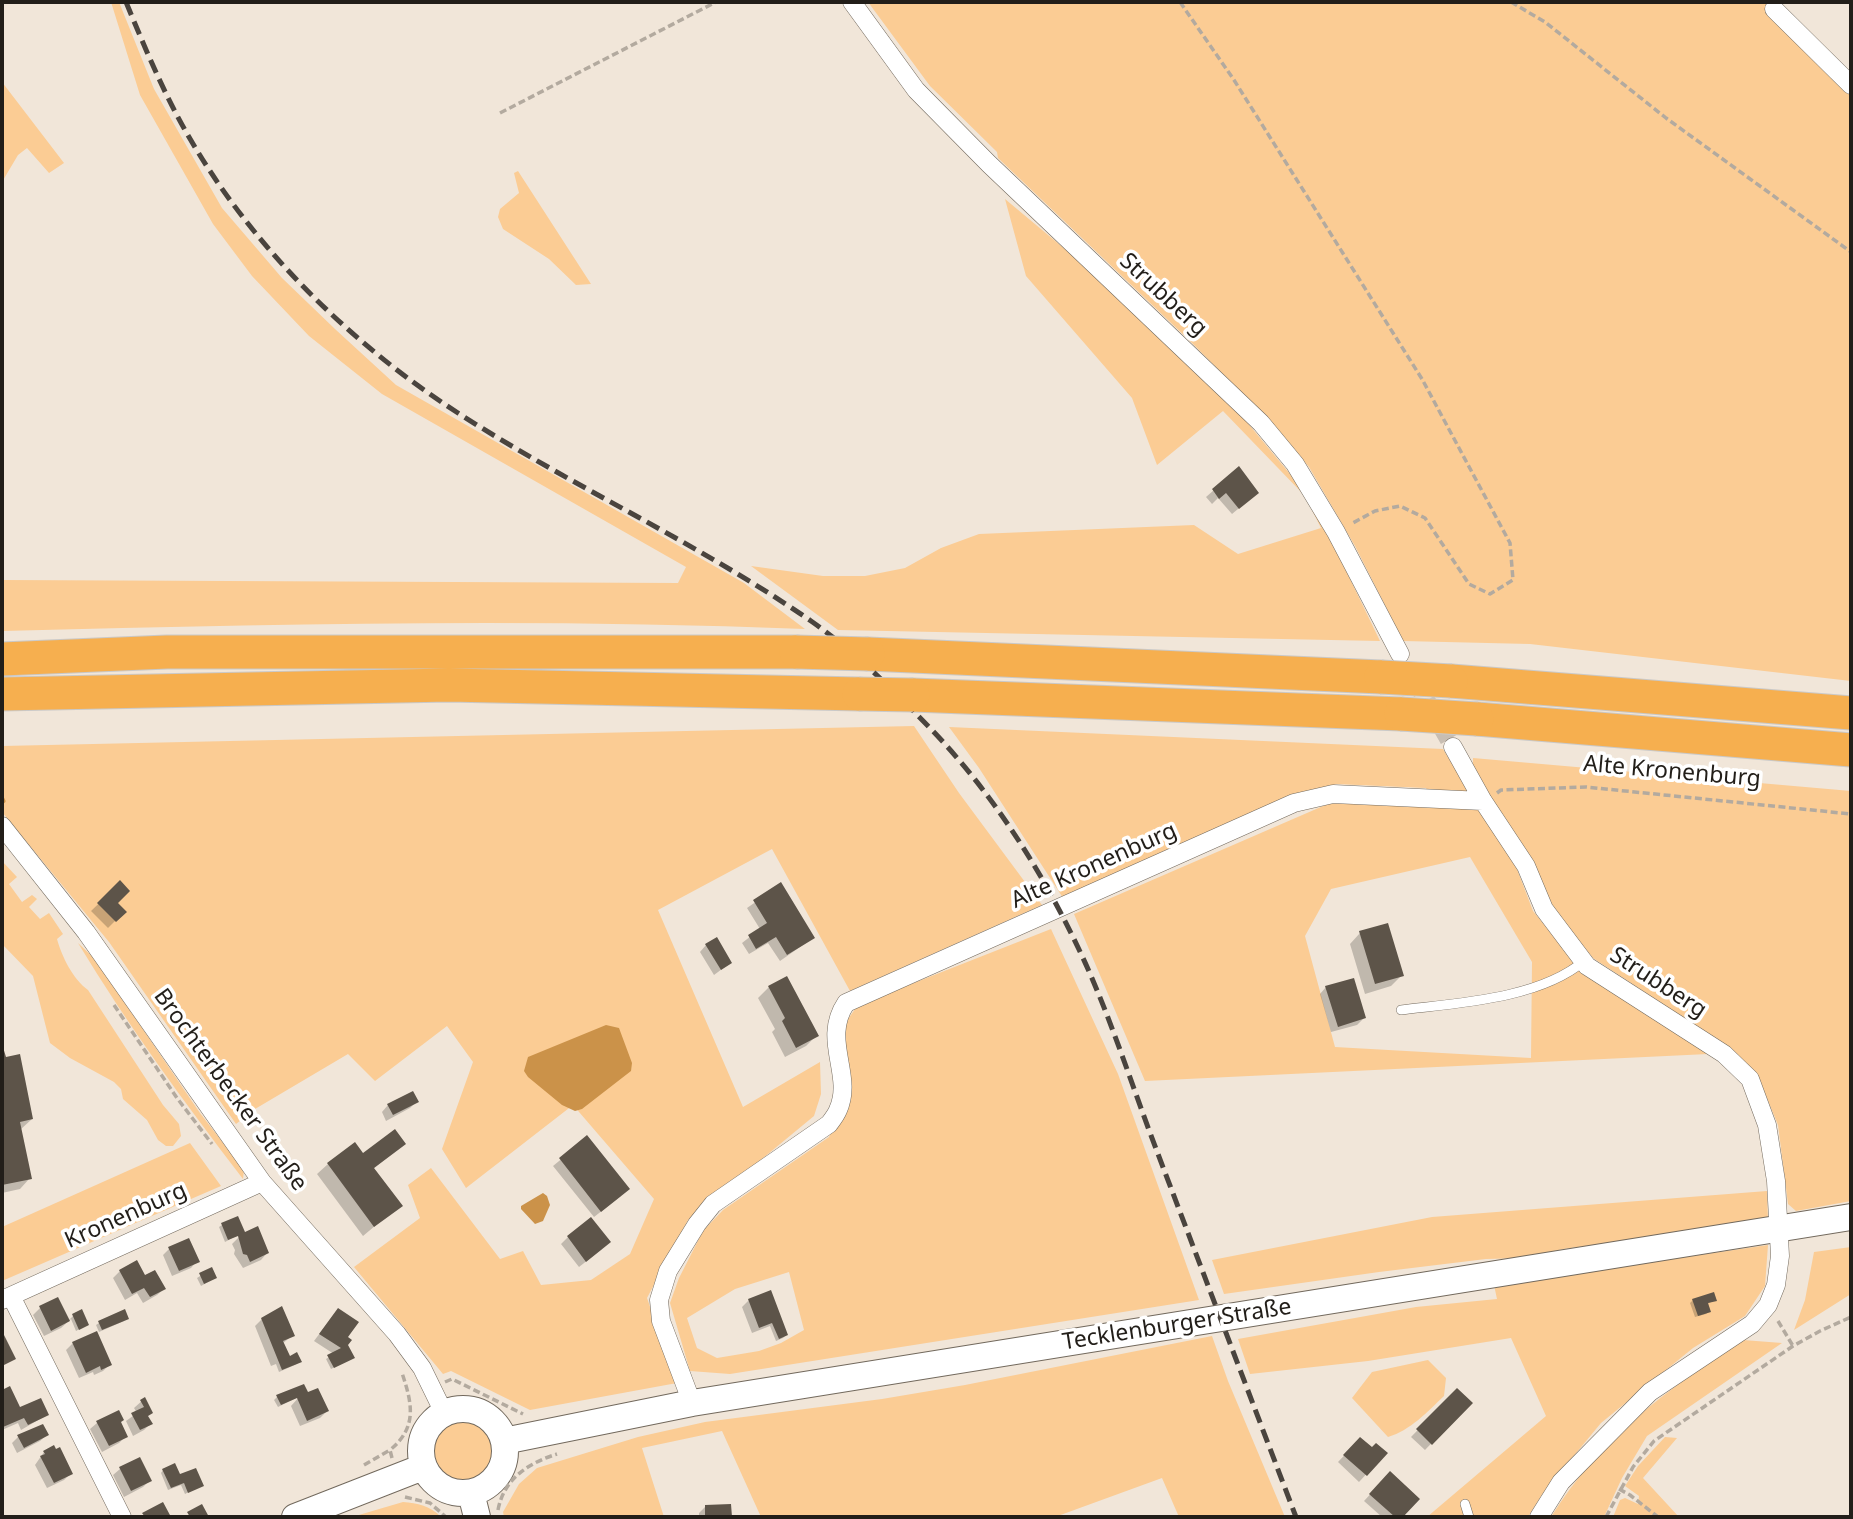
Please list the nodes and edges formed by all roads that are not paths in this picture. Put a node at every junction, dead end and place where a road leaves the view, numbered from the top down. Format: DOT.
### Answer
graph roads {
  1 [pos="852,2"];
  2 [pos="1774,9"];
  3 [pos="1851,85"];
  4 [pos="2,659"];
  5 [pos="1390,665"];
  6 [pos="2,694"];
  7 [pos="1851,713"];
  8 [pos="1453,747"];
  9 [pos="1851,750"];
  10 [pos="1483,801"];
  11 [pos="2,826"];
  12 [pos="1584,961"];
  13 [pos="1401,1010"];
  14 [pos="262,1182"];
  15 [pos="1851,1217"];
  16 [pos="1779,1229"];
  17 [pos="6,1298"];
  18 [pos="692,1403"];
  19 [pos="444,1413"];
  20 [pos="504,1441"];
  21 [pos="423,1467"];
  22 [pos="1465,1504"];
  23 [pos="482,1509"];
  24 [pos="122,1517"];
  25 [pos="295,1517"];
  26 [pos="1469,1517"];
  27 [pos="1539,1517"];
  1 -- 5 [label="street, Strubberg"];
  2 -- 3 [label="street"];
  4 -- 5 [label="highway, bridge"];
  5 -- 7 [label="highway, bridge"];
  6 -- 9 [label="highway, bridge"];
  8 -- 10 [label="street, Strubberg"];
  10 -- 12 [label="street, Strubberg"];
  10 -- 18 [label="street, Alte Kronenburg"];
  11 -- 14 [label="street, Brochterbecker Straße"];
  12 -- 13 [label="lane"];
  12 -- 16 [label="street, Strubberg"];
  14 -- 17 [label="street, Kronenburg"];
  14 -- 19 [label="street, Brochterbecker Straße"];
  15 -- 16 [label="main road, Tecklenburger Straße"];
  16 -- 18 [label="main road, Tecklenburger Straße"];
  16 -- 27 [label="street, Strubberg"];
  17 -- 24 [label="street, Kronenburg"];
  18 -- 20 [label="main road, Tecklenburger Straße"];
  19 -- 20 [label="main road"];
  19 -- 21 [label="main road"];
  20 -- 23 [label="main road"];
  21 -- 23 [label="main road"];
  21 -- 25 [label="main road"];
  22 -- 26 [label="lane"];
}
